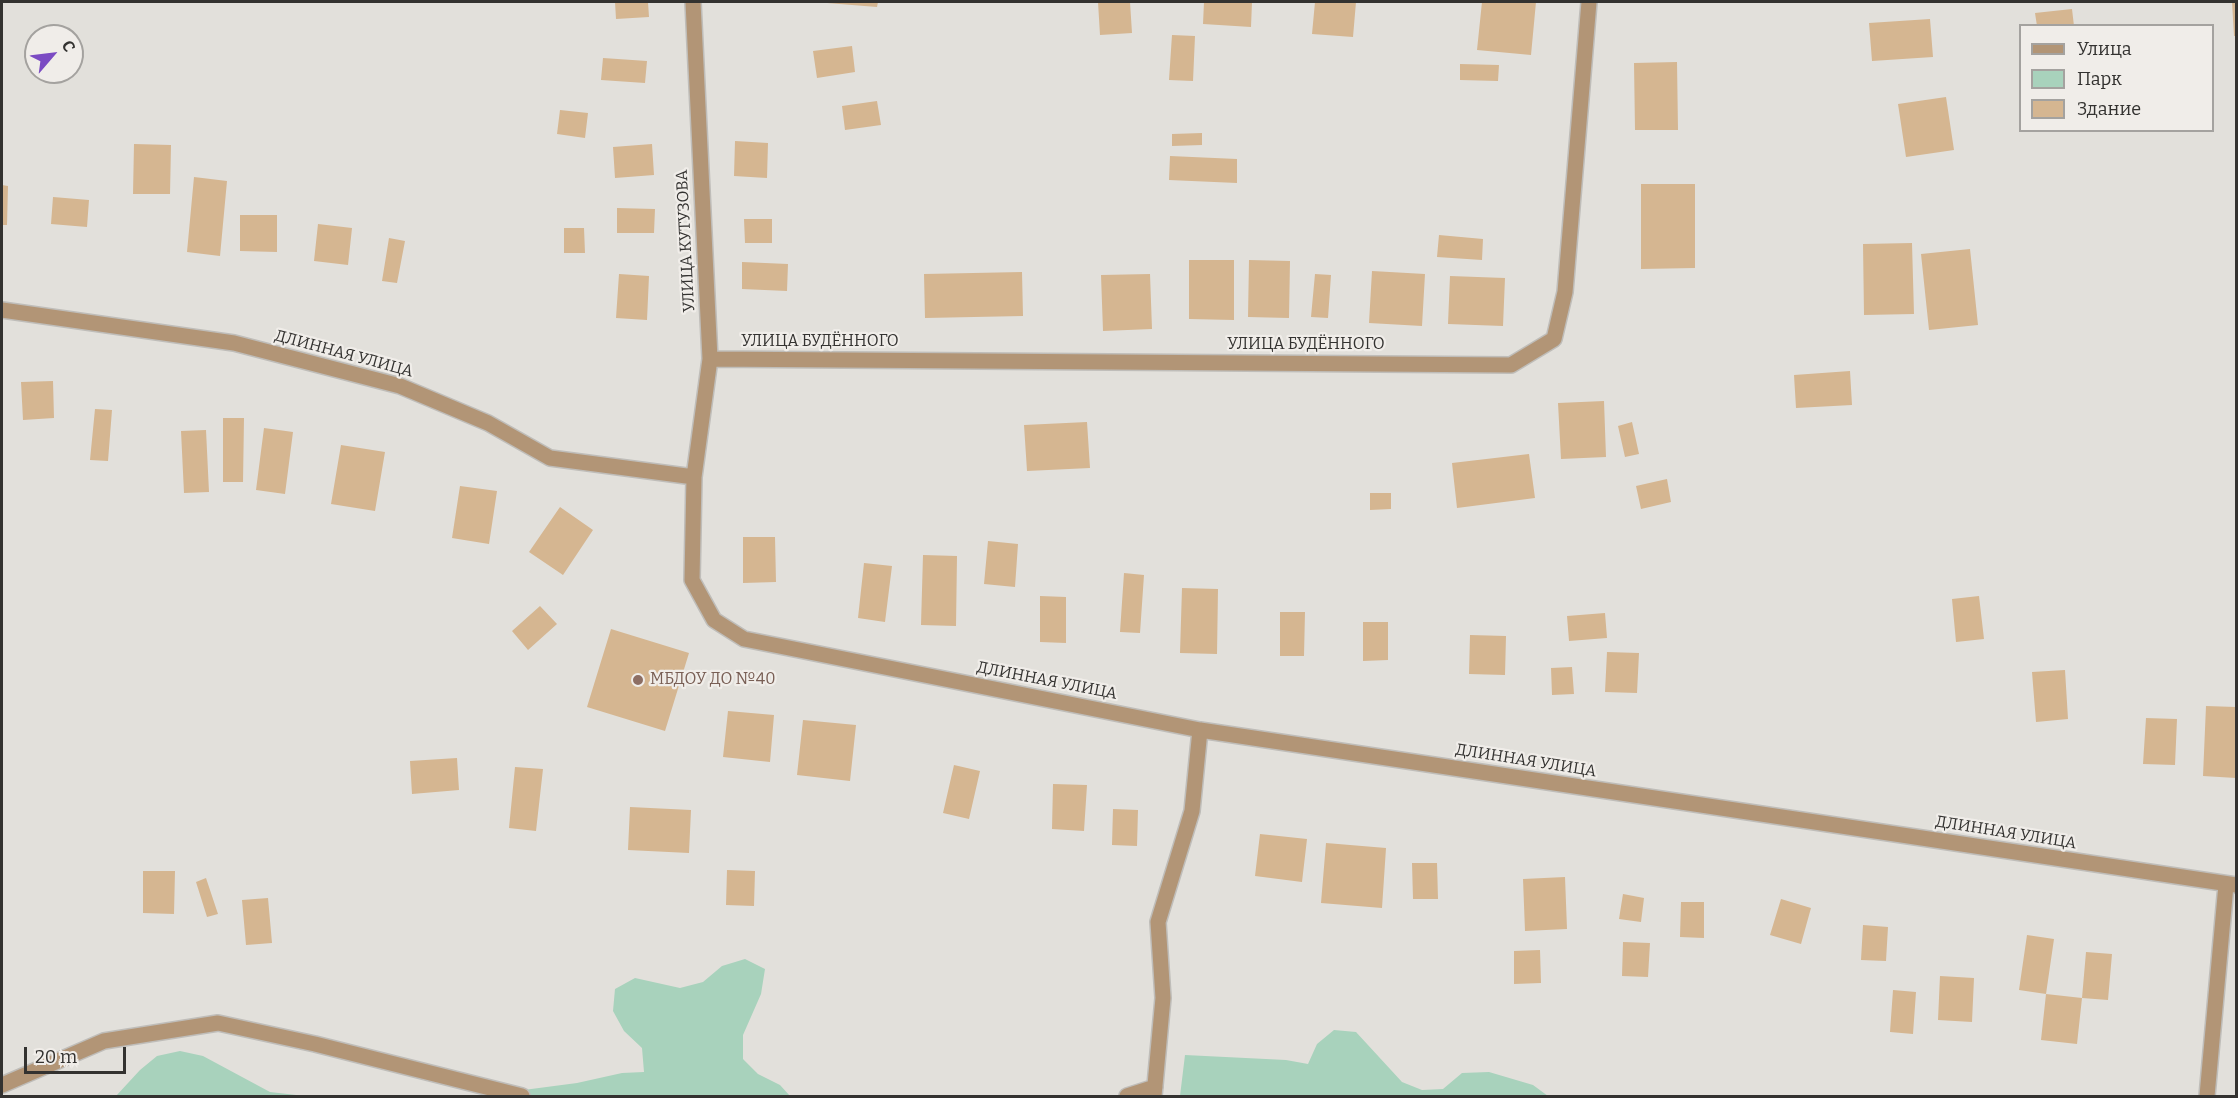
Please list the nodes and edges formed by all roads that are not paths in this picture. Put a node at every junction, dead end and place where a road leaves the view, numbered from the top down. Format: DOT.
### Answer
graph roads {
  1 [pos="693,2"];
  2 [pos="1589,2"];
  3 [pos="2,310"];
  4 [pos="710,359"];
  5 [pos="694,477"];
  6 [pos="1200,730"];
  7 [pos="2231,885"];
  8 [pos="2,1085"];
  9 [pos="1155,1092"];
  10 [pos="522,1096"];
  11 [pos="1127,1096"];
  12 [pos="2207,1096"];
  1 -- 4 [label="street, УЛИЦА КУТУЗОВА"];
  2 -- 4 [label="street, УЛИЦА БУДЁННОГО"];
  3 -- 5 [label="street, ДЛИННАЯ УЛИЦА"];
  4 -- 5 [label="street, УЛИЦА КУТУЗОВА"];
  5 -- 6 [label="street, ДЛИННАЯ УЛИЦА"];
  6 -- 7 [label="street, ДЛИННАЯ УЛИЦА"];
  6 -- 9 [label="street"];
  7 -- 12 [label="street"];
  8 -- 10 [label="street"];
  9 -- 11 [label="street"];
}
